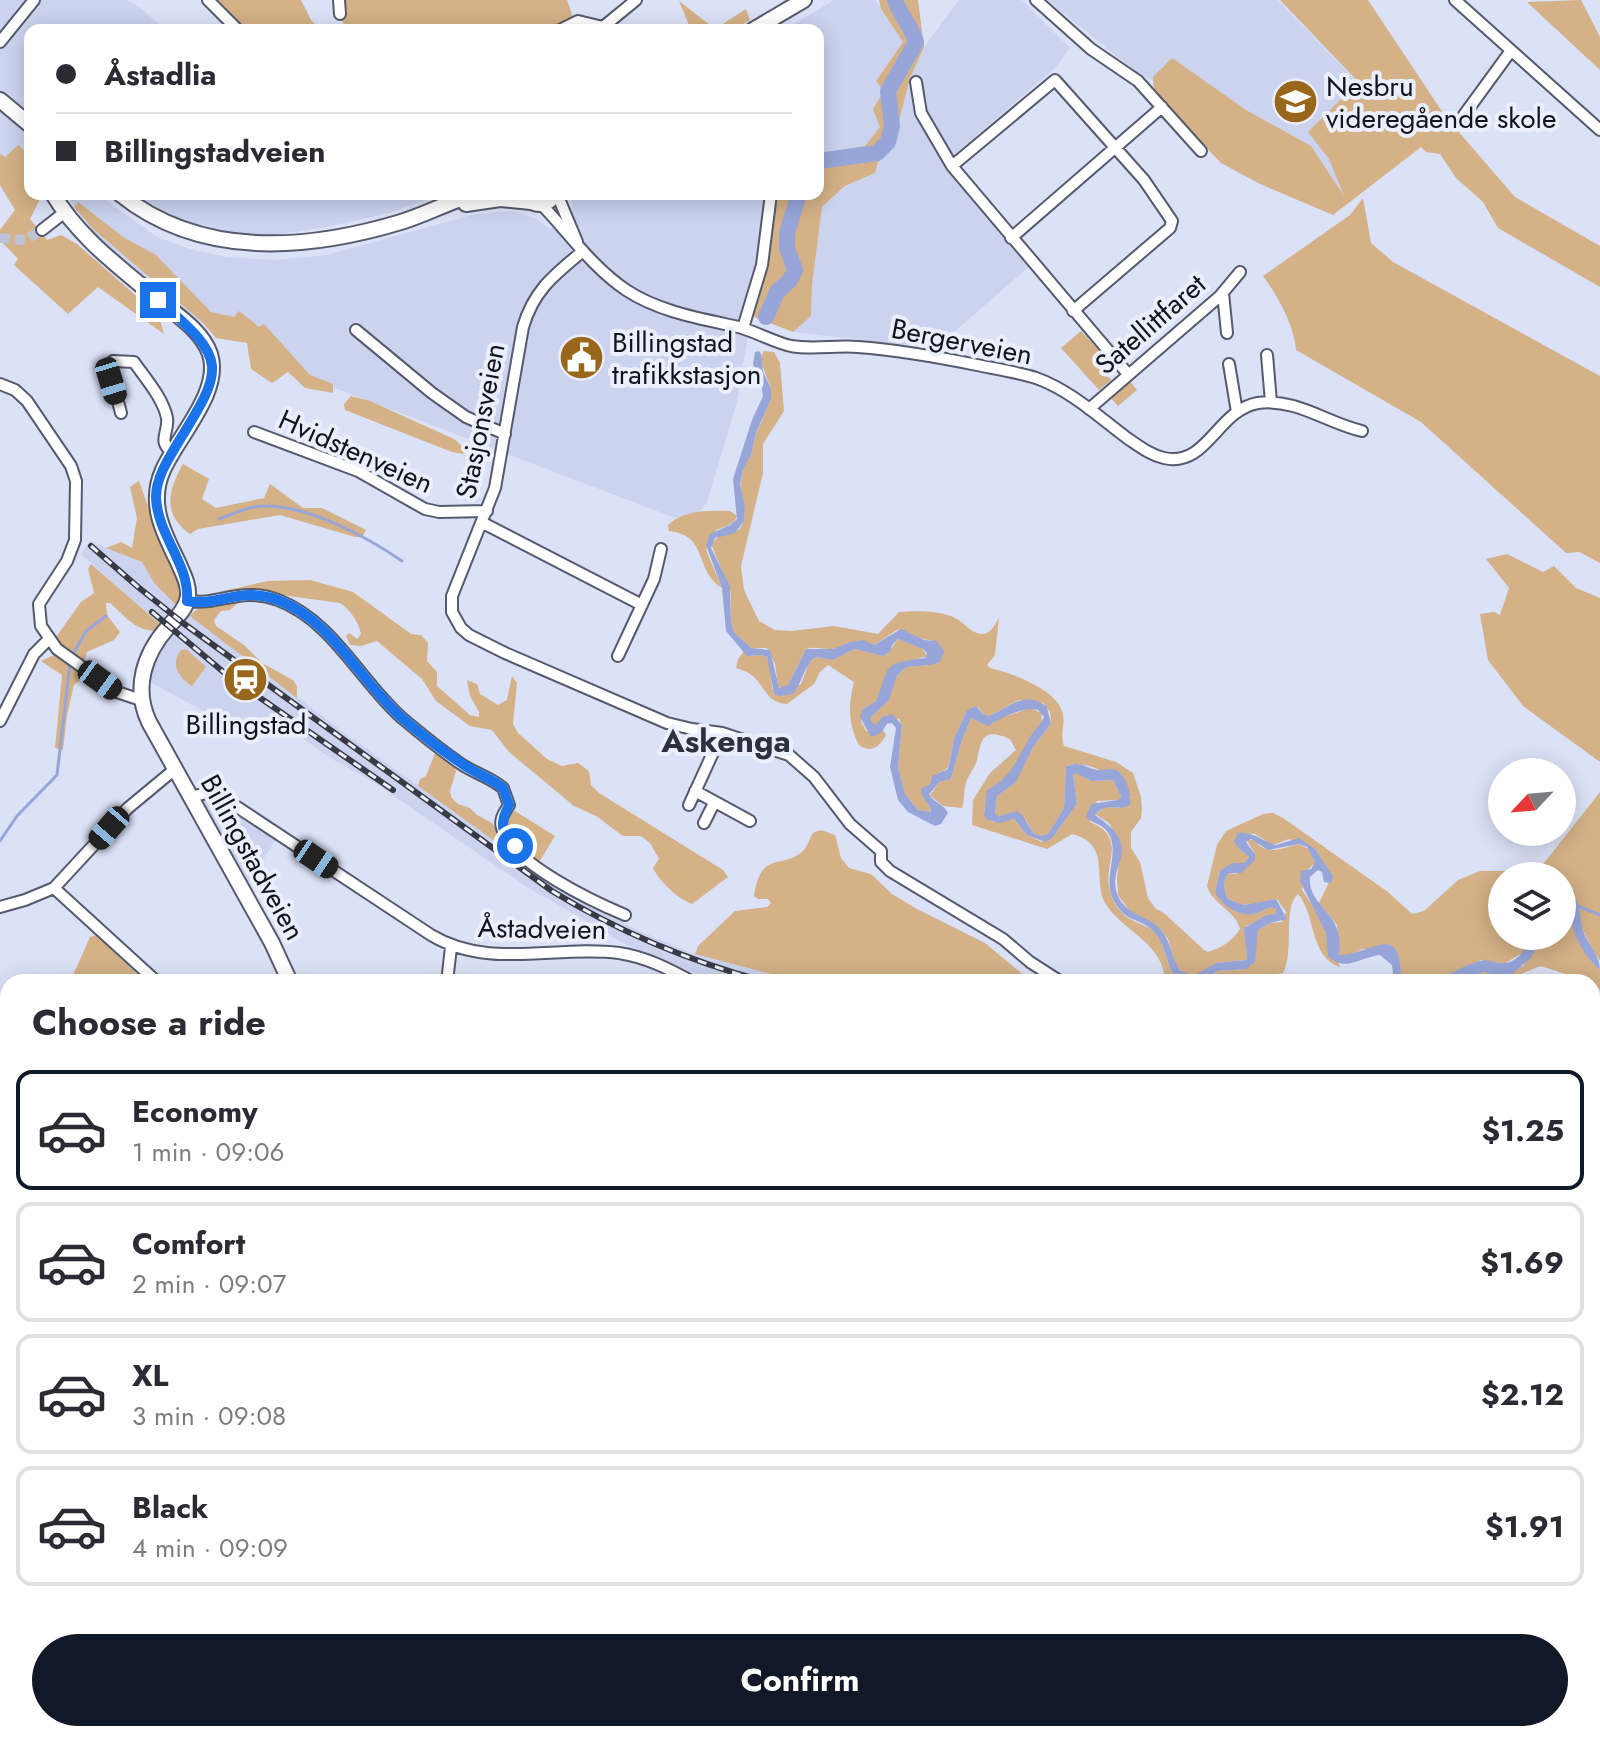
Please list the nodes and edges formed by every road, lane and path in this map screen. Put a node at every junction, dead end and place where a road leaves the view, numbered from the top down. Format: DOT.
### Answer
graph roads {
  1 [pos="34,0"];
  2 [pos="208,0"];
  3 [pos="339,0"];
  4 [pos="636,0"];
  5 [pos="804,0"];
  6 [pos="1036,0"];
  7 [pos="1455,0"];
  8 [pos="340,14"];
  9 [pos="232,24"];
  10 [pos="607,24"];
  11 [pos="763,24"];
  12 [pos="0,42"];
  13 [pos="1510,52"];
  14 [pos="916,82"];
  15 [pos="0,97"];
  16 [pos="1162,107"];
  17 [pos="24,111"];
  18 [pos="1464,115"];
  19 [pos="24,119"];
  20 [pos="1600,130"];
  21 [pos="1117,149"];
  22 [pos="1201,151"];
  23 [pos="952,166"];
  24 [pos="57,200"];
  25 [pos="129,200"];
  26 [pos="457,200"];
  27 [pos="481,200"];
  28 [pos="532,200"];
  29 [pos="559,200"];
  30 [pos="770,200"];
  31 [pos="435,210"];
  32 [pos="65,212"];
  33 [pos="42,230"];
  34 [pos="1011,238"];
  35 [pos="580,246"];
  36 [pos="1240,272"];
  37 [pos="1223,293"];
  38 [pos="1073,311"];
  39 [pos="746,328"];
  40 [pos="356,330"];
  41 [pos="1227,333"];
  42 [pos="1267,355"];
  43 [pos="1229,364"];
  44 [pos="1128,374"];
  45 [pos="0,384"];
  46 [pos="1271,402"];
  47 [pos="1089,409"];
  48 [pos="1237,412"];
  49 [pos="121,413"];
  50 [pos="1362,431"];
  51 [pos="254,432"];
  52 [pos="505,434"];
  53 [pos="172,452"];
  54 [pos="487,511"];
  55 [pos="483,523"];
  56 [pos="661,549"];
  57 [pos="187,601"];
  58 [pos="642,605"];
  59 [pos="48,640"];
  60 [pos="618,656"];
  61 [pos="141,700"];
  62 [pos="0,721"];
  63 [pos="722,733"];
  64 [pos="175,769"];
  65 [pos="695,791"];
  66 [pos="190,797"];
  67 [pos="714,803"];
  68 [pos="689,805"];
  69 [pos="750,821"];
  70 [pos="704,823"];
  71 [pos="54,888"];
  72 [pos="0,907"];
  73 [pos="625,915"];
  74 [pos="451,947"];
  75 [pos="148,974"];
  76 [pos="286,974"];
  77 [pos="448,974"];
  78 [pos="677,974"];
  79 [pos="1049,974"];
  1 -- 12 [label="street"];
  2 -- 9 [label="street"];
  3 -- 8 [label="street"];
  4 -- 10 [label="street"];
  5 -- 11 [label="main road"];
  6 -- 16 [label="street"];
  7 -- 13 [label="street"];
  13 -- 18 [label="street"];
  13 -- 20 [label="street"];
  14 -- 23 [label="street"];
  15 -- 17 [label="main road"];
  15 -- 19 [label="main road"];
  16 -- 21 [label="street"];
  16 -- 22 [label="street"];
  21 -- 23 [label="street"];
  21 -- 34 [label="street"];
  21 -- 38 [label="street"];
  23 -- 34 [label="street"];
  24 -- 32 [label="main road"];
  25 -- 31 [label="main road"];
  26 -- 31 [label="main road"];
  27 -- 31 [label="main road"];
  28 -- 35 [label="street"];
  29 -- 35 [label="street"];
  30 -- 39 [label="street"];
  32 -- 33 [label="street"];
  32 -- 53 [label="main road"];
  34 -- 38 [label="street"];
  35 -- 39 [label="street"];
  35 -- 52 [label="street, Stasjonsveien"];
  36 -- 37 [label="street, Satellittfaret"];
  37 -- 41 [label="street"];
  37 -- 44 [label="street, Satellittfaret"];
  38 -- 44 [label="street"];
  39 -- 47 [label="street, Bergerveien"];
  40 -- 52 [label="street"];
  42 -- 46 [label="street"];
  43 -- 48 [label="street"];
  44 -- 47 [label="street, Satellittfaret"];
  45 -- 59 [label="street"];
  46 -- 48 [label="street, Bergerveien"];
  46 -- 50 [label="street"];
  47 -- 48 [label="street, Bergerveien"];
  49 -- 53 [label="street"];
  51 -- 54 [label="street, Hvidstenveien"];
  52 -- 54 [label="street, Stasjonsveien"];
  53 -- 57 [label="main road"];
  54 -- 55 [label="street, Stasjonsveien"];
  55 -- 58 [label="street"];
  55 -- 63 [label="street, Stasjonsveien"];
  56 -- 58 [label="street"];
  57 -- 61 [label="main road"];
  57 -- 73 [label="street"];
  58 -- 60 [label="street"];
  59 -- 61 [label="street"];
  59 -- 62 [label="street"];
  61 -- 64 [label="main road, Billingstadveien"];
  63 -- 65 [label="street"];
  63 -- 79 [label="street"];
  64 -- 66 [label="main road, Billingstadveien"];
  64 -- 71 [label="street"];
  65 -- 67 [label="street"];
  65 -- 68 [label="street"];
  66 -- 74 [label="street, Åstadveien"];
  66 -- 76 [label="main road, Billingstadveien"];
  67 -- 69 [label="street"];
  67 -- 70 [label="street"];
  71 -- 72 [label="street"];
  71 -- 75 [label="street"];
  74 -- 77 [label="street"];
  74 -- 78 [label="street, Åstadveien"];
}
